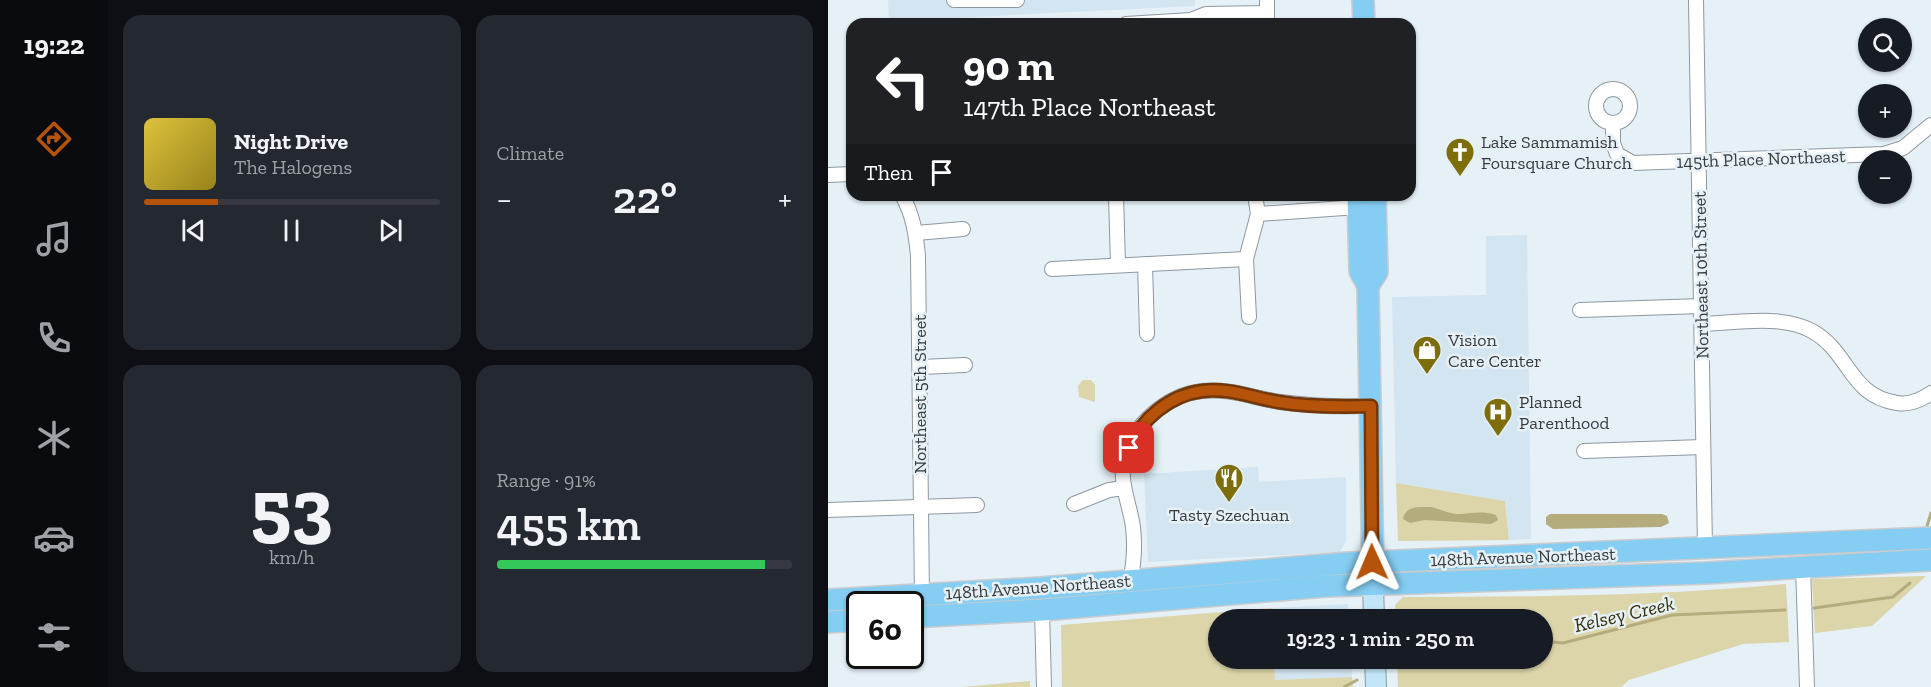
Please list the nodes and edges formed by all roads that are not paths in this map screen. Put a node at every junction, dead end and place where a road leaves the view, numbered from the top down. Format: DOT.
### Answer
graph roads {
  1 [pos="954,0"];
  2 [pos="1017,0"];
  3 [pos="1363,0"];
  4 [pos="1696,0"];
  5 [pos="1267,12"];
  6 [pos="1196,18"];
  7 [pos="1364,18"];
  8 [pos="1613,123"];
  9 [pos="1931,126"];
  10 [pos="1700,161"];
  11 [pos="846,174"];
  12 [pos="828,175"];
  13 [pos="905,201"];
  14 [pos="1116,201"];
  15 [pos="1256,201"];
  16 [pos="1358,201"];
  17 [pos="1375,201"];
  18 [pos="1258,214"];
  19 [pos="963,229"];
  20 [pos="916,233"];
  21 [pos="1246,259"];
  22 [pos="1145,264"];
  23 [pos="1118,265"];
  24 [pos="1052,269"];
  25 [pos="1368,286"];
  26 [pos="1702,306"];
  27 [pos="1580,310"];
  28 [pos="1249,317"];
  29 [pos="1702,324"];
  30 [pos="1147,334"];
  31 [pos="965,365"];
  32 [pos="921,367"];
  33 [pos="1931,393"];
  34 [pos="1371,406"];
  35 [pos="1703,447"];
  36 [pos="1584,451"];
  37 [pos="1124,488"];
  38 [pos="1074,504"];
  39 [pos="977,505"];
  40 [pos="921,506"];
  41 [pos="828,510"];
  42 [pos="1931,538"];
  43 [pos="1705,549"];
  44 [pos="1653,552"];
  45 [pos="1931,560"];
  46 [pos="1803,566"];
  47 [pos="1373,573"];
  48 [pos="1605,576"];
  49 [pos="1162,579"];
  50 [pos="1130,582"];
  51 [pos="922,591"];
  52 [pos="924,595"];
  53 [pos="846,599"];
  54 [pos="828,600"];
  55 [pos="1118,603"];
  56 [pos="1374,609"];
  57 [pos="1042,610"];
  58 [pos="924,616"];
  59 [pos="846,621"];
  60 [pos="828,622"];
  61 [pos="1375,669"];
  62 [pos="1044,687"];
  63 [pos="1376,687"];
  64 [pos="1807,687"];
  1 -- 2 [label="street"];
  3 -- 7 [label="main road"];
  4 -- 10 [label="street, Northeast 10th Street"];
  5 -- 6 [label="street"];
  8 -- 10 [label="street, 145th Place Northeast"];
  9 -- 10 [label="street, 145th Place Northeast"];
  10 -- 26 [label="street, Northeast 10th Street"];
  11 -- 12 [label="street"];
  13 -- 20 [label="street, Northeast 5th Street"];
  14 -- 23 [label="street"];
  15 -- 18 [label="street"];
  16 -- 18 [label="street"];
  16 -- 25 [label="main road"];
  17 -- 25 [label="main road"];
  18 -- 21 [label="street"];
  19 -- 20 [label="street"];
  20 -- 32 [label="street, Northeast 5th Street"];
  21 -- 22 [label="street"];
  21 -- 28 [label="street"];
  22 -- 23 [label="street"];
  22 -- 30 [label="street"];
  23 -- 24 [label="street"];
  25 -- 34 [label="main road"];
  26 -- 27 [label="street"];
  26 -- 29 [label="street, Northeast 10th Street"];
  29 -- 33 [label="street"];
  29 -- 35 [label="street, Northeast 10th Street"];
  31 -- 32 [label="street"];
  32 -- 40 [label="street, Northeast 5th Street"];
  34 -- 37 [label="street"];
  34 -- 47 [label="main road"];
  35 -- 36 [label="street"];
  35 -- 43 [label="street, Northeast 10th Street"];
  37 -- 38 [label="street"];
  37 -- 50 [label="street"];
  39 -- 40 [label="street"];
  40 -- 41 [label="street"];
  40 -- 51 [label="street, Northeast 5th Street"];
  42 -- 43 [label="main road, 148th Avenue Northeast"];
  43 -- 44 [label="main road, 148th Avenue Northeast"];
  44 -- 47 [label="main road, 148th Avenue Northeast"];
  44 -- 48 [label="main road"];
  45 -- 46 [label="main road, 148th Avenue Northeast"];
  46 -- 48 [label="main road, 148th Avenue Northeast"];
  46 -- 64 [label="street"];
  47 -- 48 [label="main road, 148th Avenue Northeast"];
  47 -- 49 [label="main road, 148th Avenue Northeast"];
  47 -- 55 [label="main road, 148th Avenue Northeast"];
  47 -- 56 [label="main road"];
  49 -- 50 [label="main road, 148th Avenue Northeast"];
  49 -- 55 [label="main road"];
  50 -- 52 [label="main road, 148th Avenue Northeast"];
  53 -- 54 [label="main road, 148th Avenue Northeast"];
  55 -- 57 [label="main road, 148th Avenue Northeast"];
  57 -- 58 [label="main road, 148th Avenue Northeast"];
  57 -- 62 [label="street"];
  59 -- 60 [label="main road"];
  61 -- 63 [label="main road"];
}
